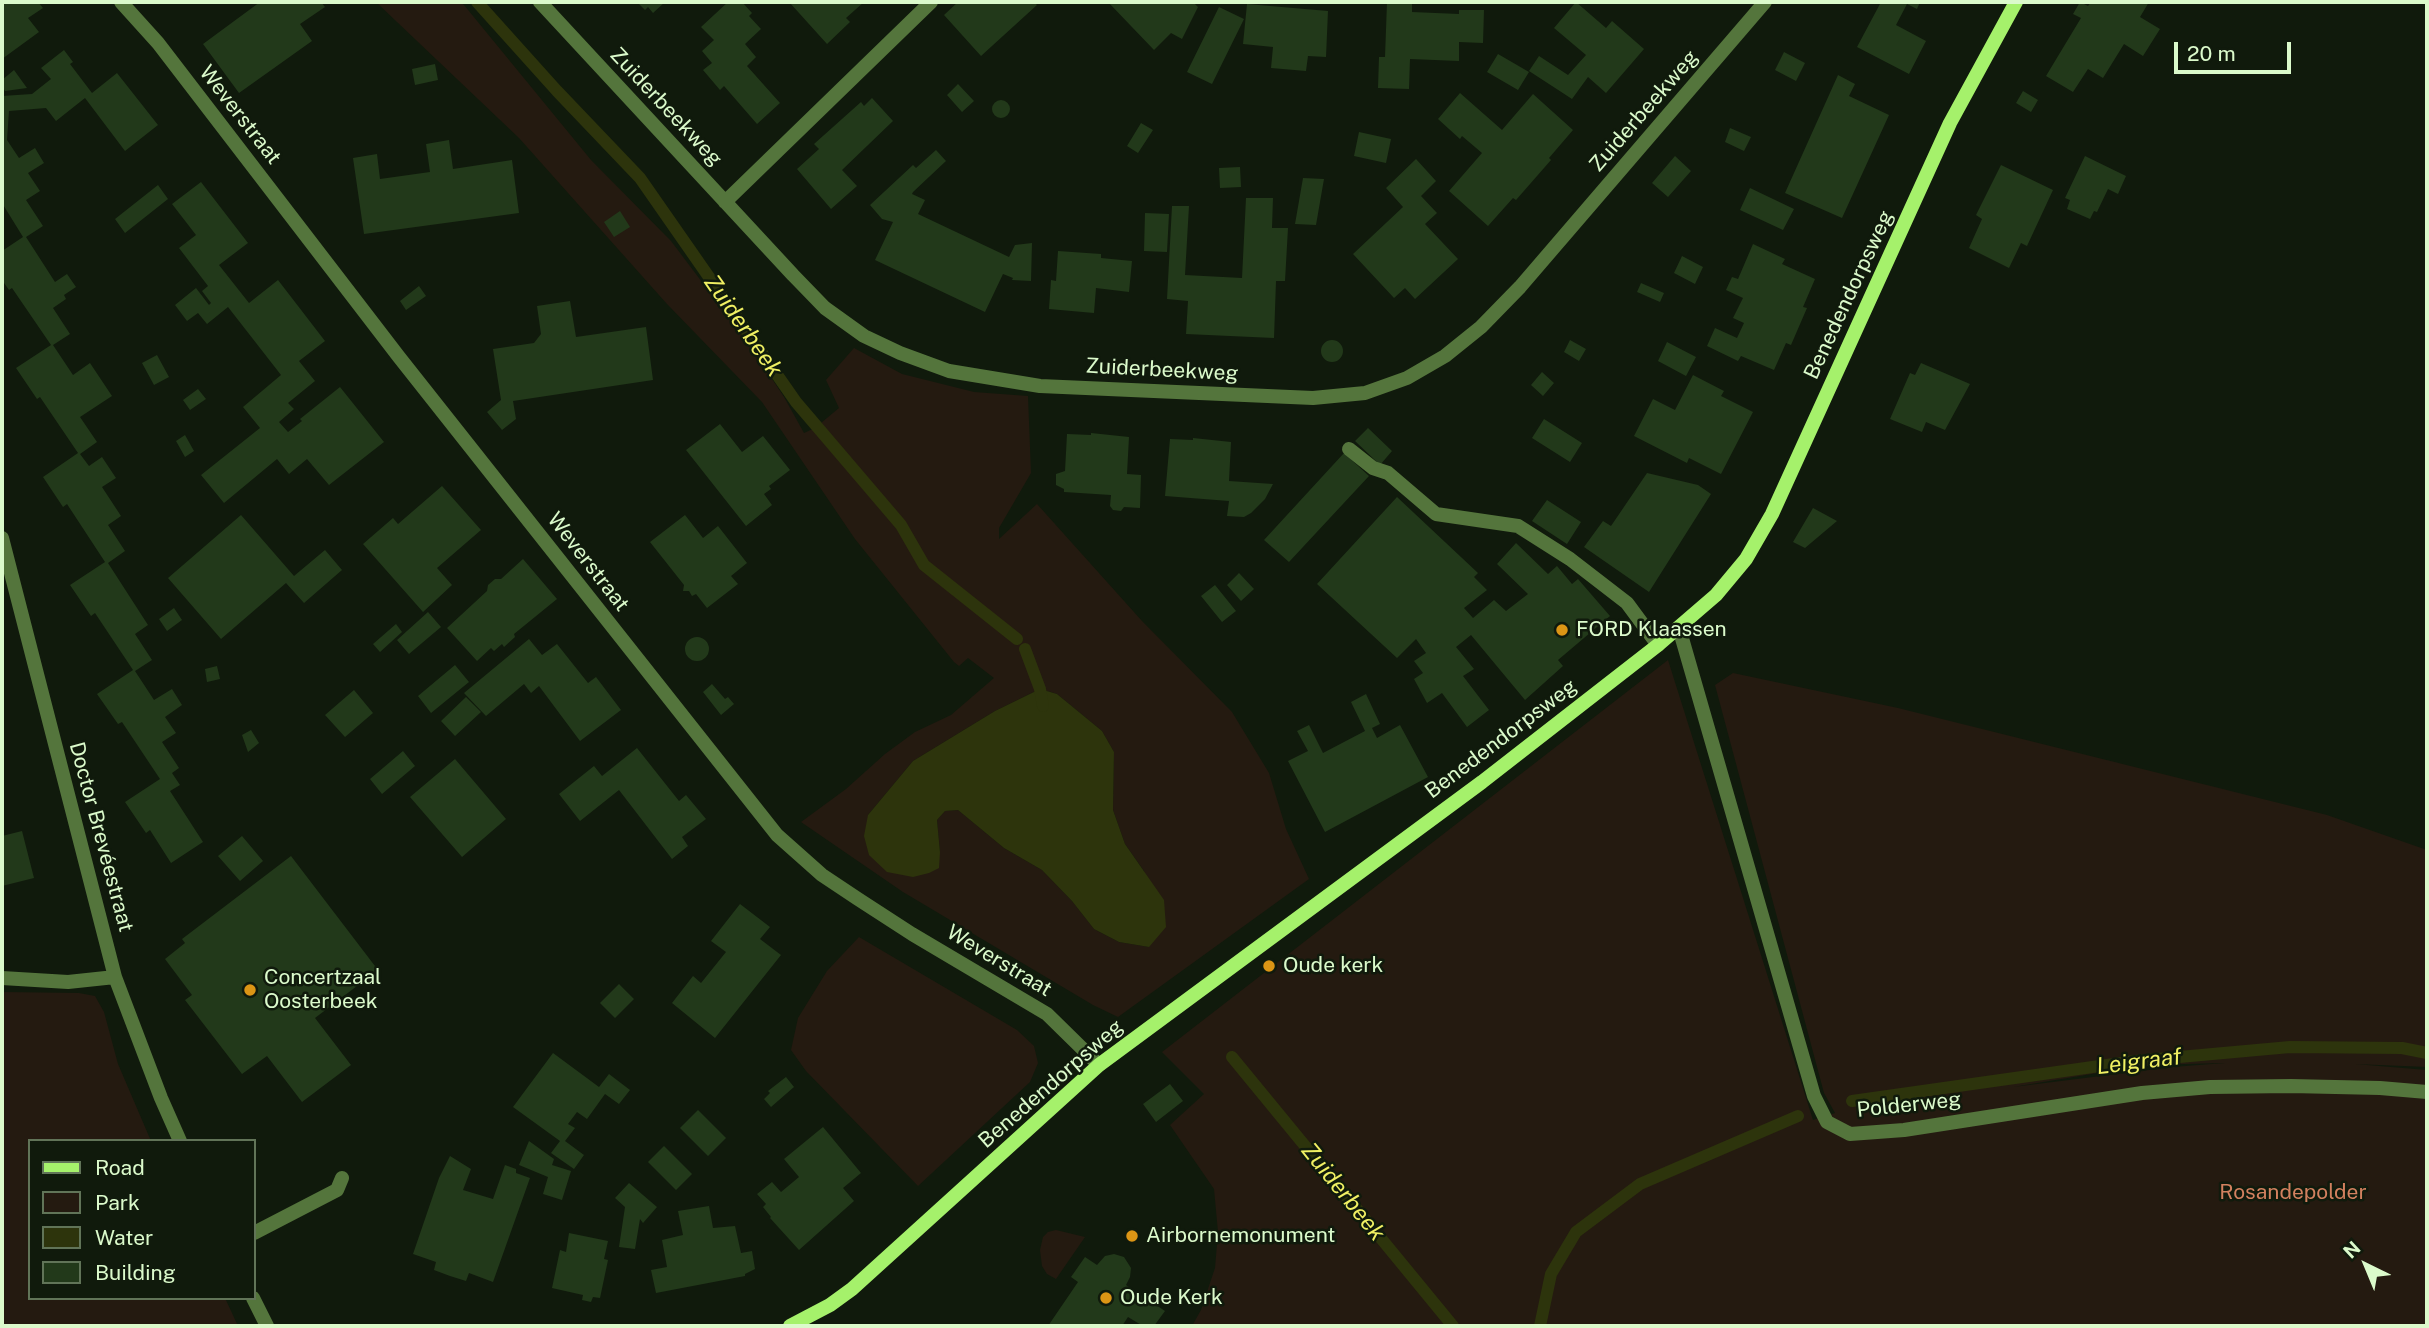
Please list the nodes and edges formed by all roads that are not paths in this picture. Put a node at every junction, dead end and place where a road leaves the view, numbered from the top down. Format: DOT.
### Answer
graph roads {
  1 [pos="121,2"];
  2 [pos="540,2"];
  3 [pos="931,2"];
  4 [pos="1765,2"];
  5 [pos="2016,2"];
  6 [pos="725,202"];
  7 [pos="1349,449"];
  8 [pos="2,538"];
  9 [pos="1679,628"];
  10 [pos="1658,645"];
  11 [pos="115,977"];
  12 [pos="2,978"];
  13 [pos="1098,1065"];
  14 [pos="2427,1092"];
  15 [pos="179,1139"];
  16 [pos="342,1178"];
  17 [pos="256,1232"];
  18 [pos="254,1300"];
  19 [pos="267,1326"];
  20 [pos="790,1326"];
  1 -- 13 [label="street, Weverstraat"];
  2 -- 6 [label="street, Zuiderbeekweg"];
  3 -- 6 [label="street"];
  4 -- 6 [label="street, Zuiderbeekweg"];
  5 -- 9 [label="street, Benedendorpsweg"];
  7 -- 10 [label="street"];
  8 -- 11 [label="street, Doctor Brevéestraat"];
  9 -- 10 [label="street, Benedendorpsweg"];
  9 -- 14 [label="street, Polderweg"];
  10 -- 13 [label="street, Benedendorpsweg"];
  11 -- 12 [label="street"];
  11 -- 15 [label="street, Doctor Brevéestraat"];
  13 -- 20 [label="street, Benedendorpsweg"];
  16 -- 17 [label="street"];
  18 -- 19 [label="street"];
}
